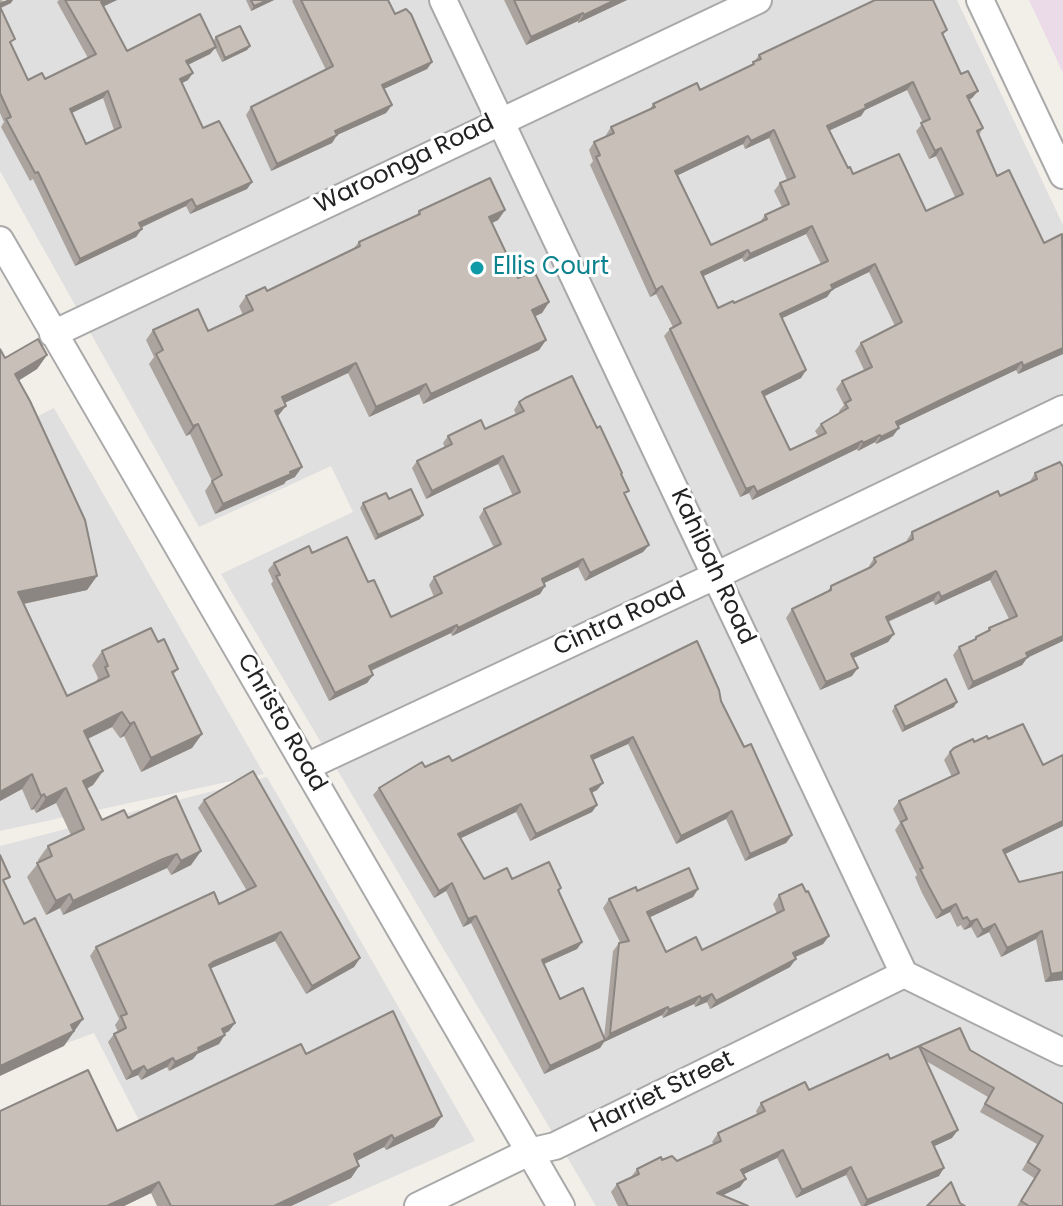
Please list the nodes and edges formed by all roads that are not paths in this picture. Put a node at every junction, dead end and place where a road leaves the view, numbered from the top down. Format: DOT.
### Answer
graph roads {
  1 [pos="443,0"];
  2 [pos="758,0"];
  3 [pos="980,0"];
  4 [pos="500,120"];
  5 [pos="1063,175"];
  6 [pos="0,240"];
  7 [pos="53,334"];
  8 [pos="1063,409"];
  9 [pos="717,575"];
  10 [pos="306,767"];
  11 [pos="904,974"];
  12 [pos="1063,1052"];
  13 [pos="529,1152"];
  14 [pos="418,1206"];
  15 [pos="561,1206"];
  1 -- 4 [label="street, Kahibah Road"];
  2 -- 4 [label="street, Waroonga Road"];
  3 -- 5 [label="street"];
  4 -- 7 [label="street, Waroonga Road"];
  4 -- 9 [label="street, Kahibah Road"];
  6 -- 7 [label="street, Christo Road"];
  7 -- 10 [label="street, Christo Road"];
  8 -- 9 [label="street, Cintra Road"];
  9 -- 10 [label="street, Cintra Road"];
  9 -- 11 [label="street, Kahibah Road"];
  10 -- 13 [label="street, Christo Road"];
  11 -- 12 [label="street"];
  11 -- 13 [label="street, Harriet Street"];
  13 -- 14 [label="street, Harriet Street"];
  13 -- 15 [label="street, Christo Road"];
}
